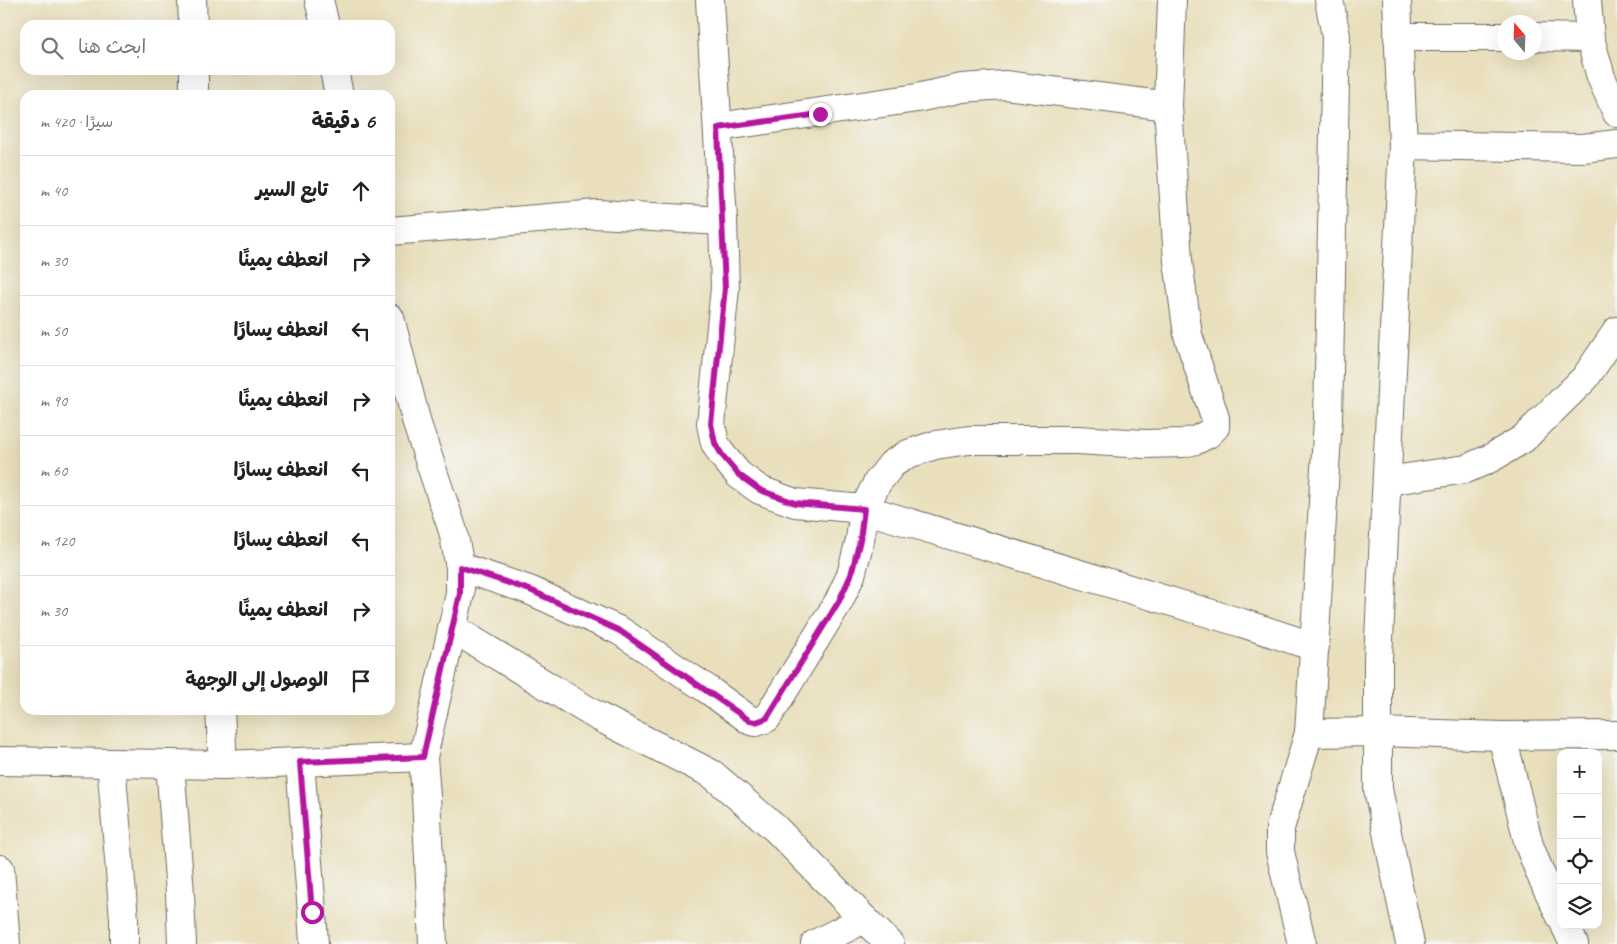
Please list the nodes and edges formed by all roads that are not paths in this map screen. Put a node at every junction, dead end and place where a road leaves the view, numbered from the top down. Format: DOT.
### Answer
graph roads {
  1 [pos="192,0"];
  2 [pos="319,0"];
  3 [pos="710,0"];
  4 [pos="1172,0"];
  5 [pos="1328,0"];
  6 [pos="1397,0"];
  7 [pos="1587,0"];
  8 [pos="193,20"];
  9 [pos="324,20"];
  10 [pos="1398,37"];
  11 [pos="1497,37"];
  12 [pos="1542,37"];
  13 [pos="1590,38"];
  14 [pos="194,75"];
  15 [pos="335,75"];
  16 [pos="194,90"];
  17 [pos="338,90"];
  18 [pos="1168,106"];
  19 [pos="1617,113"];
  20 [pos="718,128"];
  21 [pos="1617,144"];
  22 [pos="1403,145"];
  23 [pos="723,221"];
  24 [pos="395,231"];
  25 [pos="1617,331"];
  26 [pos="395,338"];
  27 [pos="1386,481"];
  28 [pos="864,509"];
  29 [pos="460,567"];
  30 [pos="452,628"];
  31 [pos="1315,647"];
  32 [pos="220,715"];
  33 [pos="1378,732"];
  34 [pos="1309,733"];
  35 [pos="1617,735"];
  36 [pos="1502,736"];
  37 [pos="423,757"];
  38 [pos="0,761"];
  39 [pos="300,762"];
  40 [pos="111,763"];
  41 [pos="170,764"];
  42 [pos="223,766"];
  43 [pos="0,869"];
  44 [pos="1557,909"];
  45 [pos="864,919"];
  46 [pos="1567,929"];
  47 [pos="6,944"];
  48 [pos="124,944"];
  49 [pos="182,944"];
  50 [pos="314,944"];
  51 [pos="433,944"];
  52 [pos="815,944"];
  53 [pos="890,944"];
  54 [pos="1302,944"];
  55 [pos="1410,944"];
  56 [pos="1574,944"];
  1 -- 8 [label="street"];
  2 -- 9 [label="street"];
  3 -- 20 [label="street"];
  4 -- 18 [label="street"];
  5 -- 31 [label="street"];
  6 -- 10 [label="street"];
  7 -- 13 [label="street"];
  10 -- 11 [label="street"];
  10 -- 22 [label="street"];
  12 -- 13 [label="street"];
  13 -- 19 [label="street"];
  14 -- 16 [label="street"];
  15 -- 17 [label="street"];
  18 -- 20 [label="street"];
  18 -- 28 [label="street"];
  20 -- 23 [label="street"];
  21 -- 22 [label="street"];
  22 -- 27 [label="street"];
  23 -- 24 [label="street"];
  23 -- 28 [label="street"];
  25 -- 27 [label="street"];
  26 -- 29 [label="street"];
  27 -- 33 [label="street"];
  28 -- 29 [label="street"];
  28 -- 31 [label="street"];
  29 -- 30 [label="street"];
  30 -- 37 [label="street"];
  30 -- 45 [label="street"];
  31 -- 34 [label="street"];
  32 -- 42 [label="street"];
  33 -- 34 [label="street"];
  33 -- 36 [label="street"];
  33 -- 55 [label="street"];
  34 -- 54 [label="street"];
  35 -- 36 [label="street"];
  36 -- 44 [label="street"];
  37 -- 39 [label="street"];
  37 -- 51 [label="street"];
  38 -- 40 [label="street"];
  39 -- 42 [label="street"];
  39 -- 50 [label="street"];
  40 -- 41 [label="street"];
  40 -- 48 [label="street"];
  41 -- 42 [label="street"];
  41 -- 49 [label="street"];
  43 -- 47 [label="street"];
  45 -- 52 [label="street"];
  45 -- 53 [label="street"];
  46 -- 56 [label="street"];
}
